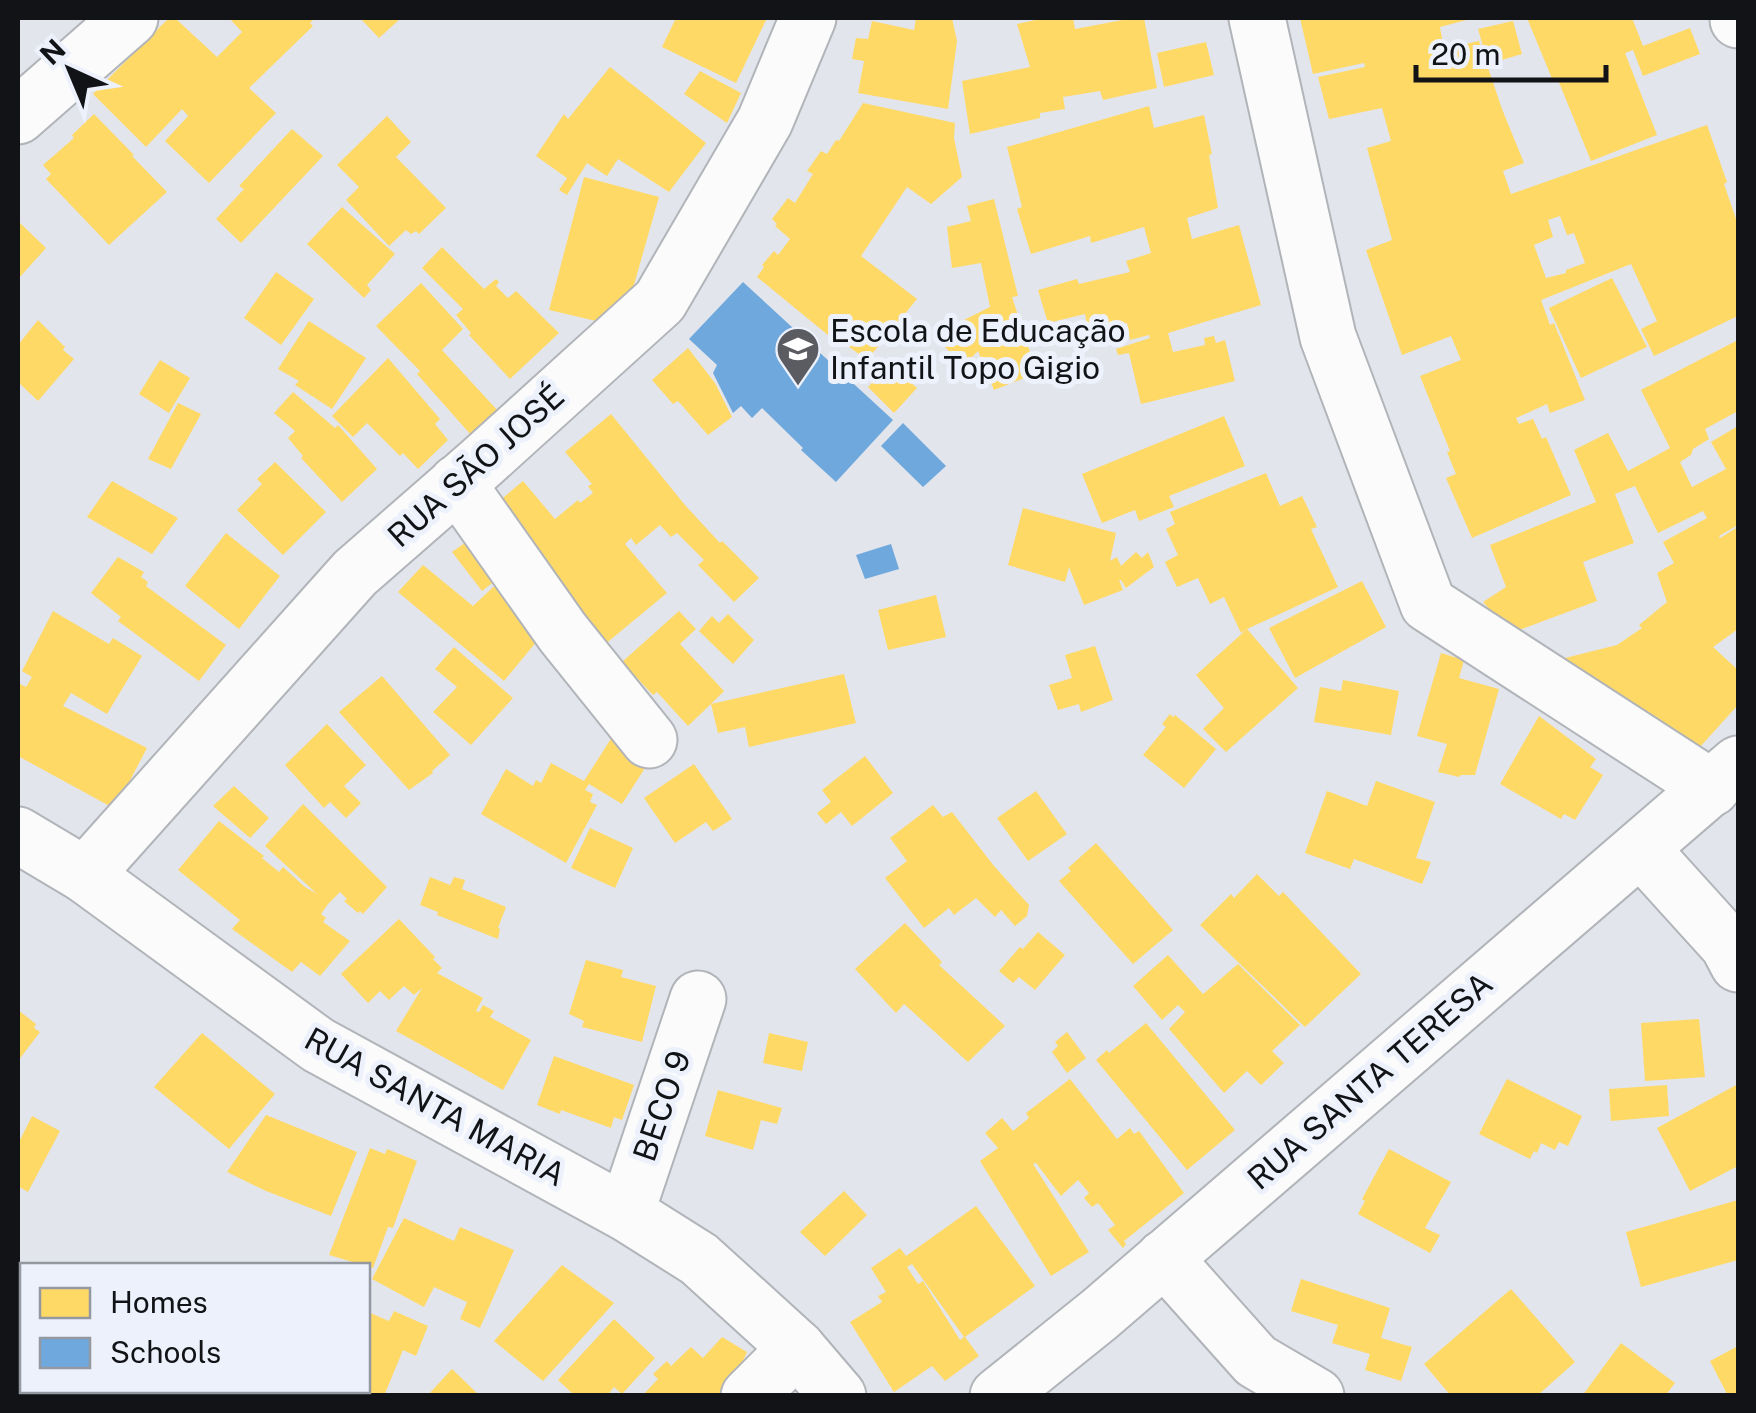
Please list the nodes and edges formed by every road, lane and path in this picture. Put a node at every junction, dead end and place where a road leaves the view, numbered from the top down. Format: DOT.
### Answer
graph roads {
  1 [pos="130,18"];
  2 [pos="808,18"];
  3 [pos="1256,18"];
  4 [pos="18,116"];
  5 [pos="457,483"];
  6 [pos="649,740"];
  7 [pos="1725,776"];
  8 [pos="18,835"];
  9 [pos="1641,849"];
  10 [pos="84,875"];
  11 [pos="1738,964"];
  12 [pos="698,1000"];
  13 [pos="626,1213"];
  14 [pos="1164,1258"];
  15 [pos="797,1348"];
  16 [pos="749,1396"];
  17 [pos="838,1396"];
  18 [pos="998,1396"];
  19 [pos="1316,1396"];
  1 -- 4 [label="street"];
  2 -- 5 [label="street, RUA SÃO JOSÉ"];
  3 -- 7 [label="street"];
  5 -- 6 [label="street"];
  5 -- 10 [label="street, RUA SÃO JOSÉ"];
  7 -- 9 [label="street, RUA SANTA TERESA"];
  8 -- 10 [label="street, RUA SANTA MARIA"];
  9 -- 11 [label="street"];
  9 -- 14 [label="street, RUA SANTA TERESA"];
  10 -- 13 [label="street, RUA SANTA MARIA"];
  12 -- 13 [label="street, BECO 9"];
  13 -- 15 [label="street, RUA SANTA MARIA"];
  14 -- 18 [label="street, RUA SANTA TERESA"];
  14 -- 19 [label="street"];
  15 -- 16 [label="street"];
  15 -- 17 [label="street, RUA SANTA MARIA"];
}
